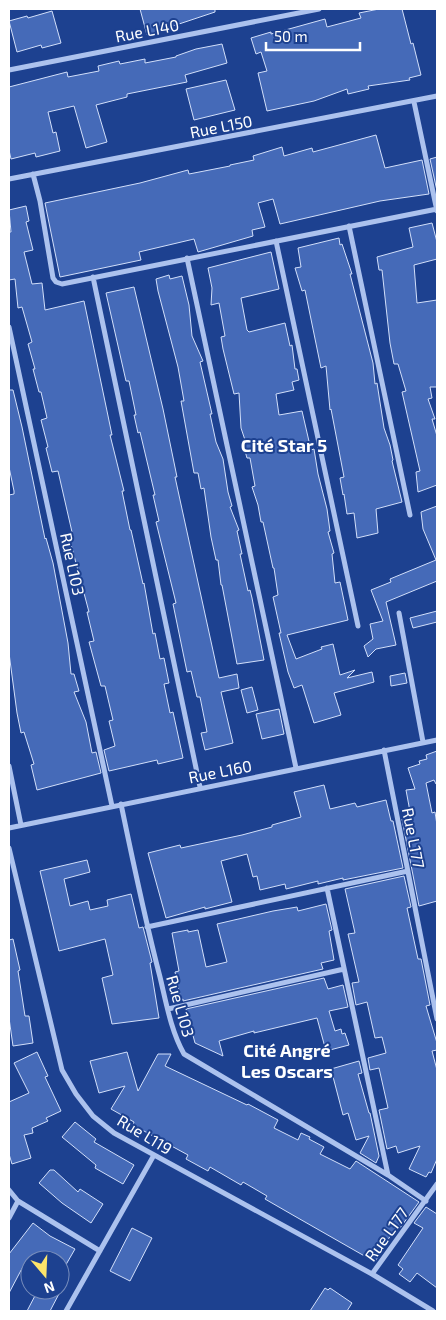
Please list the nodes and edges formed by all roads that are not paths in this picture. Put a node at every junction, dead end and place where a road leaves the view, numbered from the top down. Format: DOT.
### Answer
graph roads {
  1 [pos="319,9"];
  2 [pos="9,70"];
  3 [pos="437,96"];
  4 [pos="414,102"];
  5 [pos="33,174"];
  6 [pos="9,180"];
  7 [pos="437,210"];
  8 [pos="349,226"];
  9 [pos="276,241"];
  10 [pos="187,258"];
  11 [pos="93,277"];
  12 [pos="9,327"];
  13 [pos="410,515"];
  14 [pos="399,613"];
  15 [pos="358,626"];
  16 [pos="437,740"];
  17 [pos="423,742"];
  18 [pos="384,750"];
  19 [pos="9,766"];
  20 [pos="296,768"];
  21 [pos="200,787"];
  22 [pos="121,804"];
  23 [pos="112,806"];
  24 [pos="20,825"];
  25 [pos="9,828"];
  26 [pos="9,848"];
  27 [pos="408,871"];
  28 [pos="327,888"];
  29 [pos="147,927"];
  30 [pos="344,969"];
  31 [pos="168,1009"];
  32 [pos="437,1019"];
  33 [pos="154,1156"];
  34 [pos="388,1175"];
  35 [pos="437,1184"];
  36 [pos="9,1190"];
  37 [pos="18,1201"];
  38 [pos="426,1201"];
  39 [pos="9,1218"];
  40 [pos="100,1251"];
  41 [pos="372,1274"];
  42 [pos="66,1311"];
  43 [pos="432,1311"];
  1 -- 2 [label="street, Rue L140"];
  3 -- 4 [label="street, Rue L150"];
  4 -- 5 [label="street, Rue L150"];
  4 -- 7 [label="street"];
  5 -- 6 [label="street, Rue L150"];
  5 -- 11 [label="street"];
  7 -- 8 [label="street"];
  8 -- 9 [label="street"];
  8 -- 13 [label="street"];
  9 -- 10 [label="street"];
  9 -- 15 [label="street"];
  10 -- 11 [label="street"];
  10 -- 20 [label="street"];
  11 -- 21 [label="street"];
  12 -- 23 [label="street, Rue L103"];
  14 -- 17 [label="street"];
  16 -- 17 [label="street, Rue L160"];
  17 -- 18 [label="street, Rue L160"];
  18 -- 20 [label="street, Rue L160"];
  18 -- 27 [label="street, Rue L177"];
  19 -- 24 [label="street"];
  20 -- 21 [label="street, Rue L160"];
  21 -- 22 [label="street, Rue L160"];
  22 -- 23 [label="street, Rue L160"];
  22 -- 29 [label="street, Rue L103"];
  23 -- 24 [label="street, Rue L160"];
  24 -- 25 [label="street, Rue L160"];
  26 -- 33 [label="street, Rue L119"];
  27 -- 28 [label="street"];
  27 -- 32 [label="street, Rue L177"];
  28 -- 29 [label="street"];
  28 -- 30 [label="street"];
  29 -- 31 [label="street, Rue L103"];
  30 -- 31 [label="street"];
  30 -- 34 [label="street"];
  31 -- 34 [label="street, Rue L103"];
  33 -- 40 [label="street"];
  33 -- 41 [label="street, Rue L119"];
  34 -- 38 [label="street, Rue L103"];
  35 -- 38 [label="street, Rue L177"];
  36 -- 37 [label="street"];
  37 -- 39 [label="street"];
  37 -- 40 [label="street"];
  38 -- 41 [label="street, Rue L177"];
  40 -- 42 [label="street"];
  41 -- 43 [label="street, Rue L119"];
}
